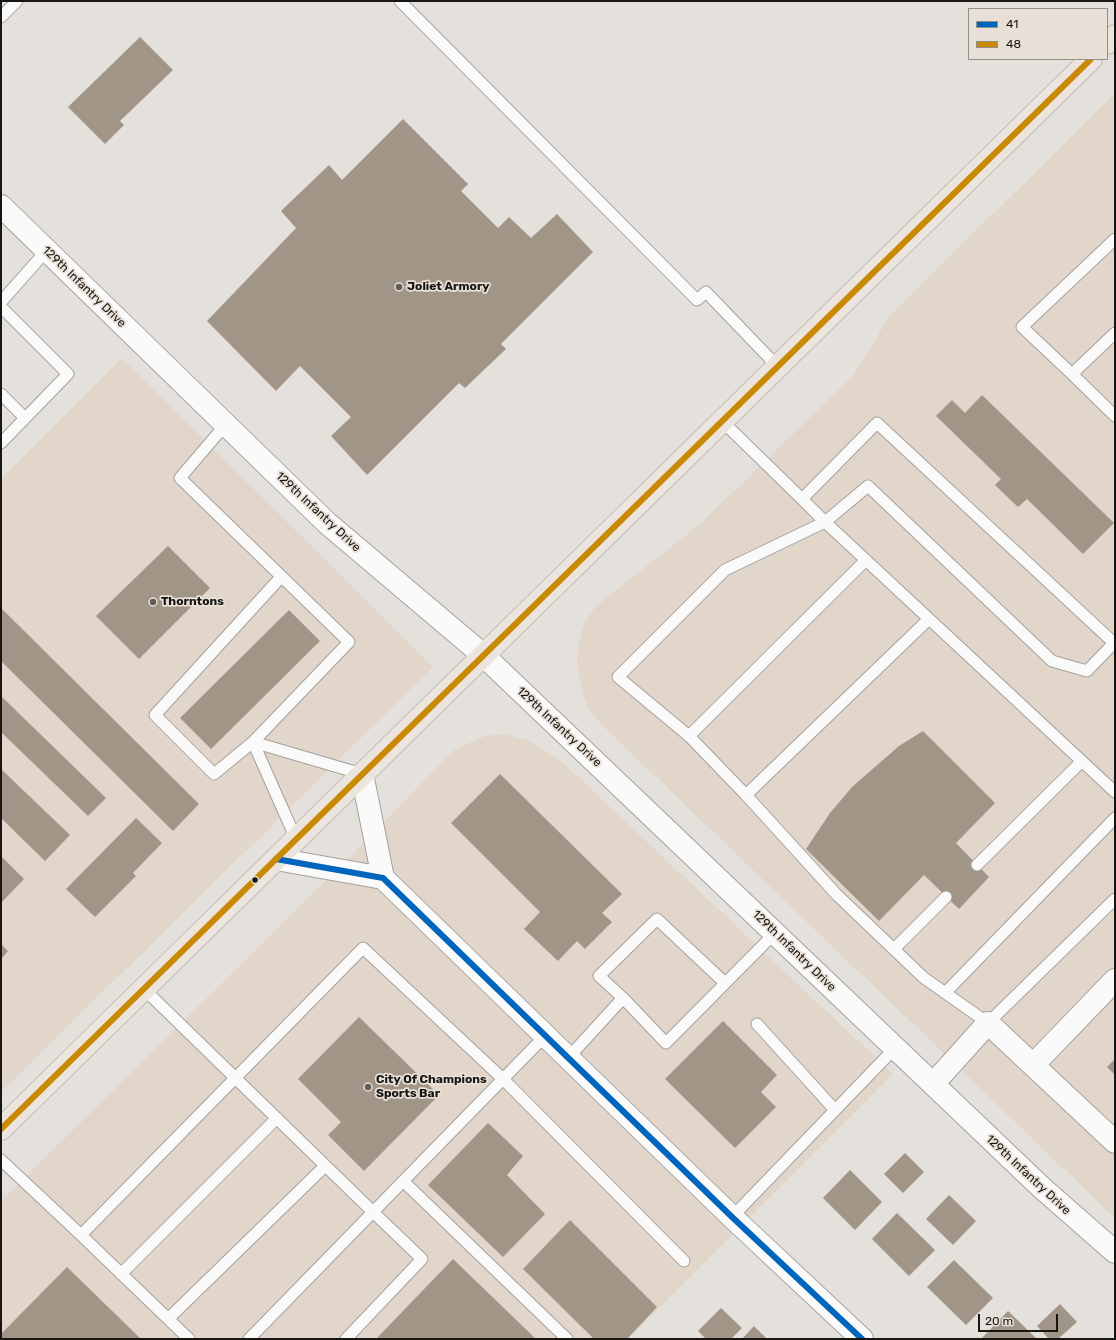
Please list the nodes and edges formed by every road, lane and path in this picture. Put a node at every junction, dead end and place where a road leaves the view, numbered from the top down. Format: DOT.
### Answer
graph roads {
  1 [pos="17,1"];
  2 [pos="400,1"];
  3 [pos="1,17"];
  4 [pos="1090,60"];
  5 [pos="1,206"];
  6 [pos="1115,239"];
  7 [pos="47,250"];
  8 [pos="1,302"];
  9 [pos="1,307"];
  10 [pos="1115,333"];
  11 [pos="778,366"];
  12 [pos="1072,374"];
  13 [pos="1,394"];
  14 [pos="1115,416"];
  15 [pos="25,418"];
  16 [pos="722,421"];
  17 [pos="226,424"];
  18 [pos="1,443"];
  19 [pos="802,499"];
  20 [pos="825,522"];
  21 [pos="866,560"];
  22 [pos="281,577"];
  23 [pos="929,619"];
  24 [pos="483,655"];
  25 [pos="689,736"];
  26 [pos="252,742"];
  27 [pos="1082,761"];
  28 [pos="362,774"];
  29 [pos="1115,792"];
  30 [pos="746,795"];
  31 [pos="1115,818"];
  32 [pos="296,839"];
  33 [pos="276,859"];
  34 [pos="977,865"];
  35 [pos="383,878"];
  36 [pos="946,897"];
  37 [pos="1115,899"];
  38 [pos="775,933"];
  39 [pos="894,949"];
  40 [pos="1115,980"];
  41 [pos="725,983"];
  42 [pos="144,989"];
  43 [pos="945,993"];
  44 [pos="624,998"];
  45 [pos="988,1023"];
  46 [pos="757,1024"];
  47 [pos="545,1036"];
  48 [pos="895,1048"];
  49 [pos="568,1058"];
  50 [pos="1033,1065"];
  51 [pos="235,1078"];
  52 [pos="502,1079"];
  53 [pos="933,1084"];
  54 [pos="835,1110"];
  55 [pos="277,1118"];
  56 [pos="1,1129"];
  57 [pos="1115,1142"];
  58 [pos="1,1160"];
  59 [pos="325,1166"];
  60 [pos="403,1181"];
  61 [pos="373,1212"];
  62 [pos="732,1217"];
  63 [pos="80,1235"];
  64 [pos="1115,1252"];
  65 [pos="684,1261"];
  66 [pos="121,1274"];
  67 [pos="168,1320"];
  68 [pos="189,1339"];
  69 [pos="249,1339"];
  70 [pos="346,1339"];
  71 [pos="568,1339"];
  72 [pos="862,1339"];
  1 -- 3 [label="lane"];
  2 -- 11 [label="lane"];
  4 -- 11 [label="main road"];
  5 -- 7 [label="street, 129th Infantry Drive"];
  6 -- 12 [label="lane"];
  7 -- 8 [label="lane"];
  7 -- 17 [label="street, 129th Infantry Drive"];
  9 -- 15 [label="lane"];
  10 -- 12 [label="lane"];
  11 -- 16 [label="main road"];
  12 -- 14 [label="lane"];
  13 -- 15 [label="lane"];
  15 -- 18 [label="lane"];
  16 -- 19 [label="lane"];
  16 -- 24 [label="main road"];
  17 -- 22 [label="lane"];
  17 -- 24 [label="street, 129th Infantry Drive"];
  19 -- 20 [label="lane"];
  19 -- 20 [label="lane"];
  20 -- 21 [label="lane"];
  20 -- 25 [label="lane"];
  21 -- 23 [label="lane"];
  21 -- 25 [label="lane"];
  22 -- 26 [label="lane"];
  22 -- 26 [label="lane"];
  23 -- 27 [label="lane"];
  23 -- 30 [label="lane"];
  24 -- 28 [label="main road"];
  24 -- 38 [label="street, 129th Infantry Drive"];
  25 -- 30 [label="lane"];
  26 -- 28 [label="lane"];
  26 -- 32 [label="lane"];
  27 -- 29 [label="lane"];
  27 -- 34 [label="lane"];
  28 -- 32 [label="main road"];
  28 -- 35 [label="street"];
  30 -- 39 [label="lane"];
  31 -- 43 [label="lane"];
  32 -- 33 [label="main road"];
  33 -- 35 [label="street"];
  33 -- 42 [label="main road"];
  35 -- 47 [label="street"];
  36 -- 39 [label="lane"];
  37 -- 45 [label="lane"];
  38 -- 41 [label="lane"];
  38 -- 48 [label="street, 129th Infantry Drive"];
  39 -- 43 [label="lane"];
  40 -- 50 [label="street"];
  41 -- 44 [label="lane"];
  41 -- 44 [label="lane"];
  42 -- 51 [label="lane"];
  42 -- 56 [label="main road"];
  43 -- 45 [label="lane"];
  44 -- 49 [label="lane"];
  45 -- 50 [label="street"];
  45 -- 53 [label="street"];
  46 -- 54 [label="lane"];
  47 -- 49 [label="street"];
  47 -- 52 [label="lane"];
  48 -- 53 [label="street, 129th Infantry Drive"];
  48 -- 54 [label="lane"];
  49 -- 62 [label="street"];
  50 -- 57 [label="street"];
  51 -- 52 [label="lane"];
  51 -- 55 [label="lane"];
  51 -- 63 [label="lane"];
  52 -- 60 [label="lane"];
  52 -- 65 [label="lane"];
  53 -- 64 [label="street, 129th Infantry Drive"];
  54 -- 62 [label="lane"];
  55 -- 59 [label="lane"];
  55 -- 66 [label="lane"];
  58 -- 63 [label="lane"];
  59 -- 61 [label="lane"];
  59 -- 67 [label="lane"];
  60 -- 61 [label="lane"];
  60 -- 71 [label="lane"];
  61 -- 69 [label="lane"];
  61 -- 70 [label="lane"];
  62 -- 72 [label="street"];
  63 -- 66 [label="lane"];
  66 -- 67 [label="lane"];
  67 -- 68 [label="lane"];
}
